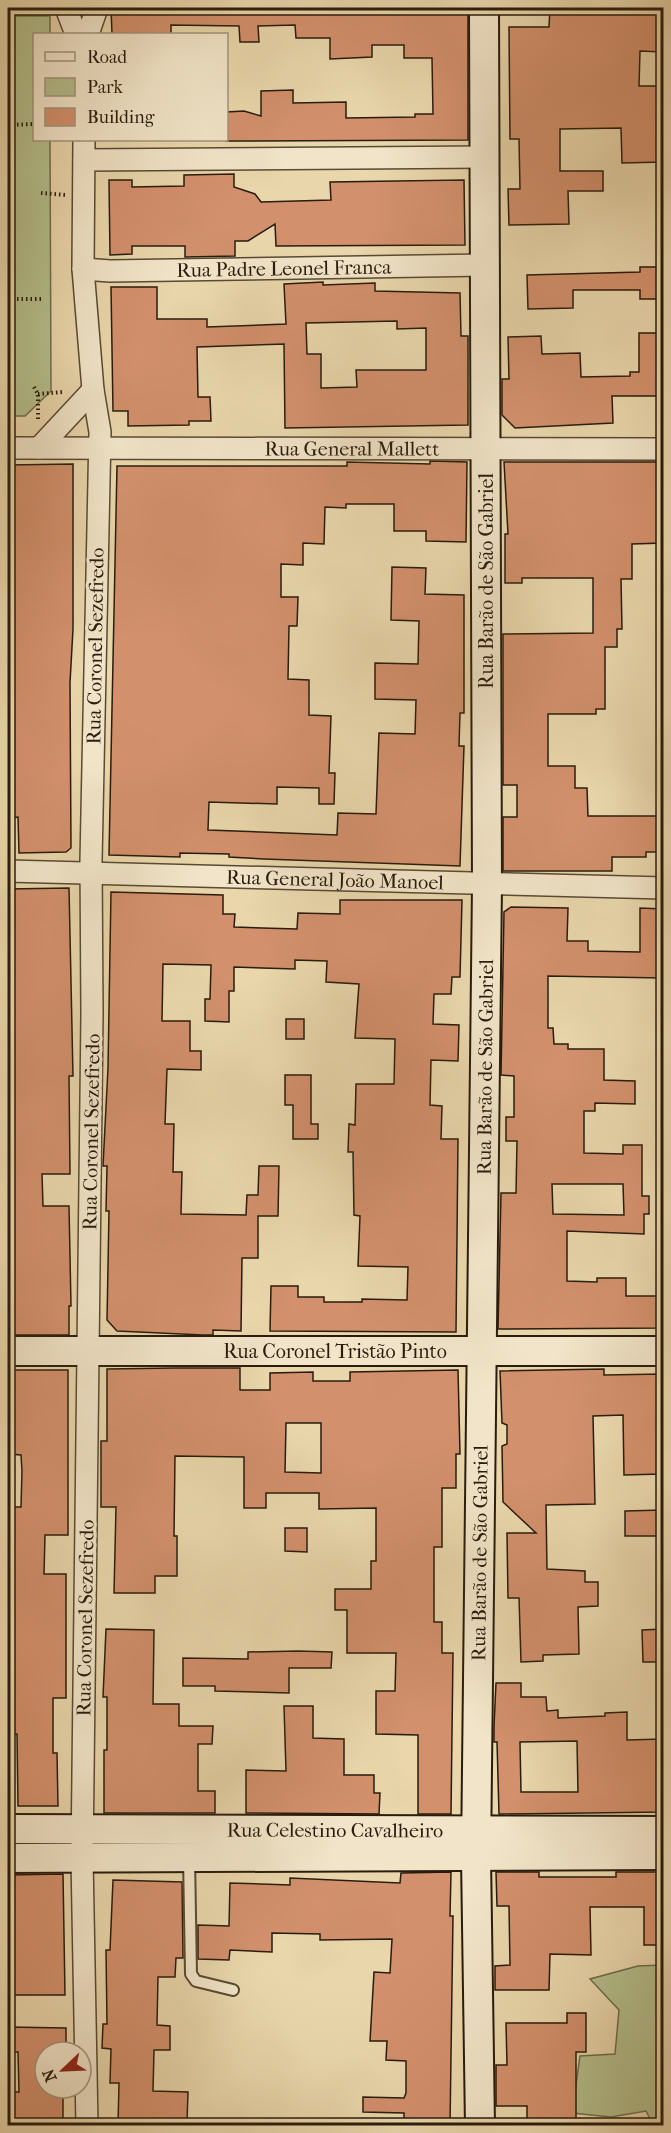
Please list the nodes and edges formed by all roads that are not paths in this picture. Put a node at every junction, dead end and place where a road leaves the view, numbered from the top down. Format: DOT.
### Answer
graph roads {
  1 [pos="66,8"];
  2 [pos="97,8"];
  3 [pos="484,8"];
  4 [pos="76,33"];
  5 [pos="88,33"];
  6 [pos="84,150"];
  7 [pos="486,156"];
  8 [pos="485,265"];
  9 [pos="83,269"];
  10 [pos="93,390"];
  11 [pos="8,448"];
  12 [pos="39,448"];
  13 [pos="100,448"];
  14 [pos="486,449"];
  15 [pos="663,449"];
  16 [pos="8,871"];
  17 [pos="91,874"];
  18 [pos="487,885"];
  19 [pos="663,888"];
  20 [pos="88,1350"];
  21 [pos="482,1350"];
  22 [pos="8,1351"];
  23 [pos="663,1351"];
  24 [pos="8,1829"];
  25 [pos="83,1829"];
  26 [pos="663,1831"];
  27 [pos="477,1845"];
  28 [pos="663,1854"];
  29 [pos="189,1857"];
  30 [pos="8,1858"];
  31 [pos="82,1858"];
  32 [pos="233,1990"];
  33 [pos="87,2126"];
  34 [pos="480,2126"];
  1 -- 4 [label="street"];
  2 -- 5 [label="street"];
  3 -- 7 [label="main road, Rua Barão de São Gabriel"];
  6 -- 7 [label="street"];
  6 -- 9 [label="street, Rua Coronel Sezefredo"];
  7 -- 8 [label="main road, Rua Barão de São Gabriel"];
  8 -- 9 [label="street, Rua Padre Leonel Franca"];
  8 -- 14 [label="main road, Rua Barão de São Gabriel"];
  9 -- 10 [label="street, Rua Coronel Sezefredo"];
  10 -- 12 [label="street"];
  10 -- 13 [label="street, Rua Coronel Sezefredo"];
  11 -- 12 [label="street, Rua General Mallett"];
  12 -- 13 [label="street, Rua General Mallett"];
  13 -- 14 [label="street, Rua General Mallett"];
  13 -- 17 [label="street, Rua Coronel Sezefredo"];
  14 -- 15 [label="street, Rua General Mallett"];
  14 -- 18 [label="main road, Rua Barão de São Gabriel"];
  16 -- 17 [label="street, Rua General João Manoel"];
  17 -- 18 [label="street, Rua General João Manoel"];
  17 -- 20 [label="street, Rua Coronel Sezefredo"];
  18 -- 19 [label="street, Rua General João Manoel"];
  18 -- 21 [label="main road, Rua Barão de São Gabriel"];
  20 -- 21 [label="main road, Rua Coronel Tristão Pinto"];
  20 -- 22 [label="main road, Rua Coronel Tristão Pinto"];
  20 -- 25 [label="street, Rua Coronel Sezefredo"];
  21 -- 23 [label="main road, Rua Coronel Tristão Pinto"];
  21 -- 27 [label="main road, Rua Barão de São Gabriel"];
  24 -- 25 [label="main road, Rua Celestino Cavalheiro"];
  25 -- 27 [label="main road, Rua Celestino Cavalheiro"];
  25 -- 31 [label="street, Rua Coronel Sezefredo"];
  26 -- 27 [label="main road, Rua Celestino Cavalheiro"];
  27 -- 28 [label="main road, Rua Celestino Cavalheiro"];
  27 -- 29 [label="main road, Rua Celestino Cavalheiro"];
  27 -- 34 [label="main road, Rua Barão de São Gabriel"];
  29 -- 31 [label="main road, Rua Celestino Cavalheiro"];
  29 -- 32 [label="lane"];
  30 -- 31 [label="main road, Rua Celestino Cavalheiro"];
  31 -- 33 [label="street, Rua Coronel Sezefredo"];
}
